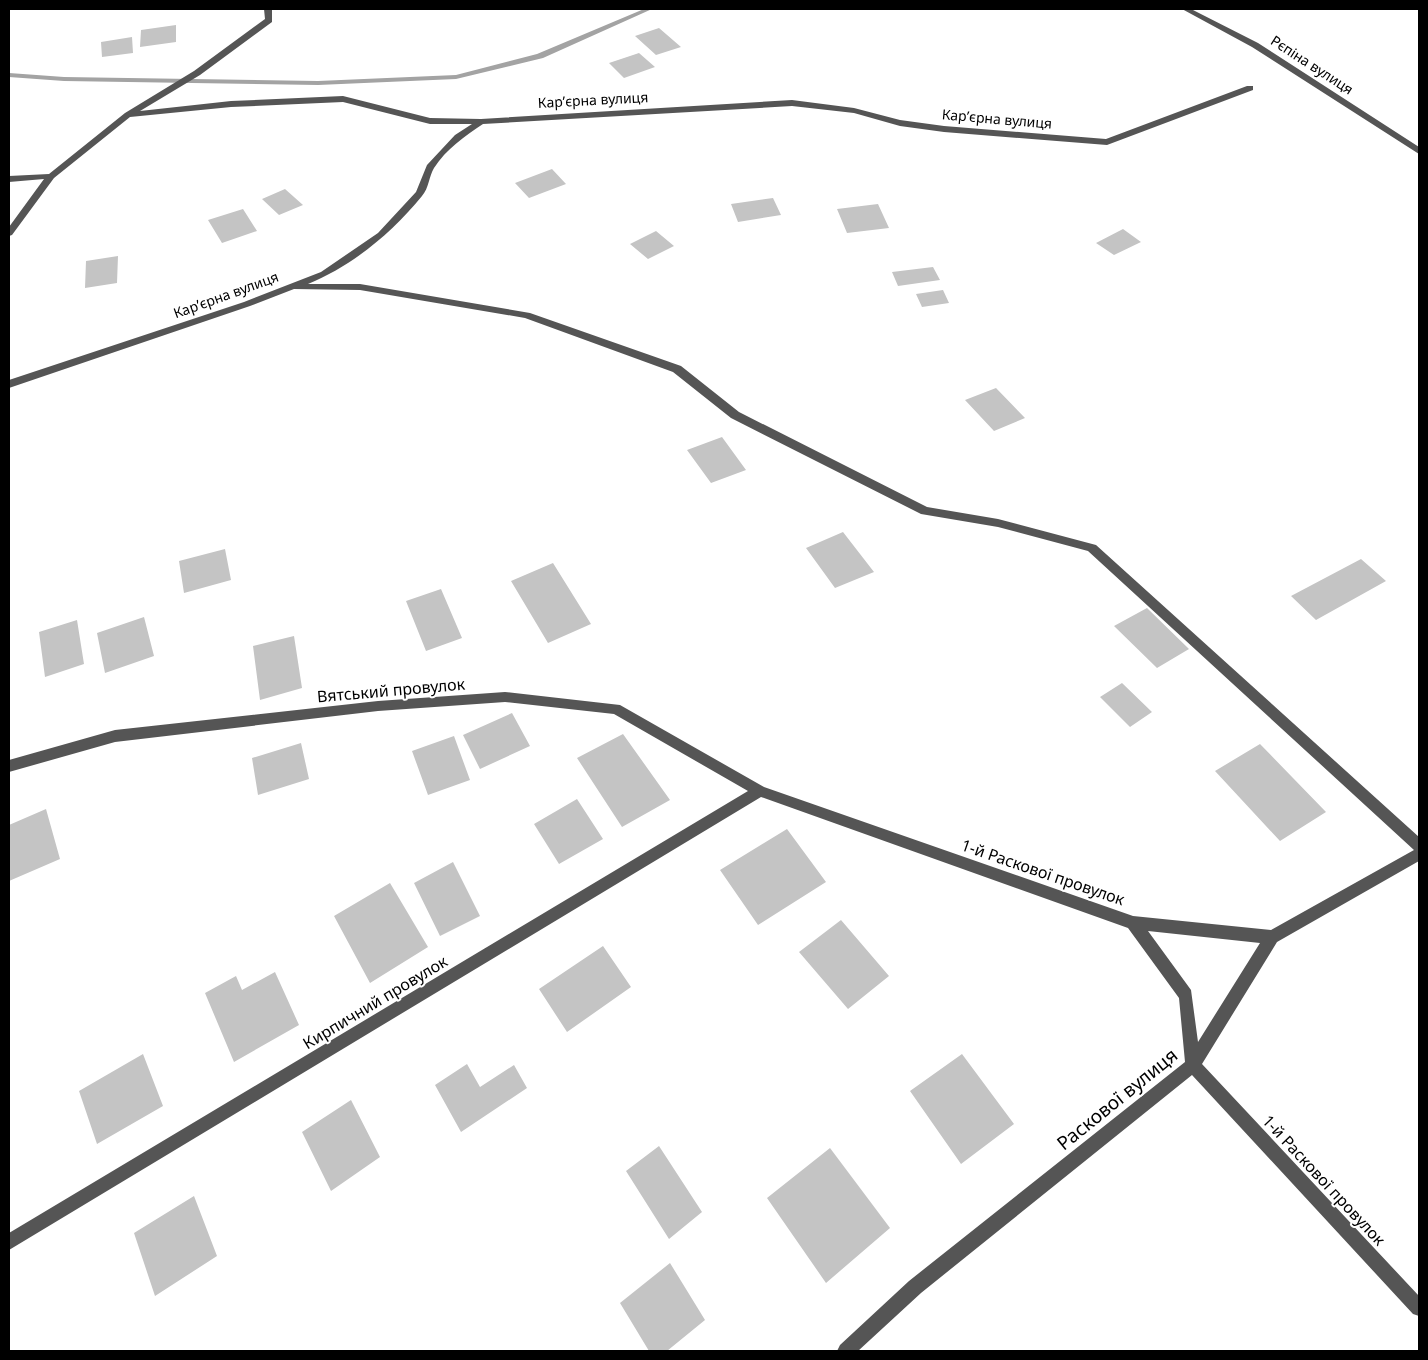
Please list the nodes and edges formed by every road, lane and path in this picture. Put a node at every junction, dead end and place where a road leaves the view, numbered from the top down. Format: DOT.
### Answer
graph roads {
  1 [pos="268,9"];
  2 [pos="1186,9"];
  3 [pos="1250,88"];
  4 [pos="128,115"];
  5 [pos="481,122"];
  6 [pos="1419,151"];
  7 [pos="51,176"];
  8 [pos="9,179"];
  9 [pos="9,233"];
  10 [pos="290,287"];
  11 [pos="9,384"];
  12 [pos="9,766"];
  13 [pos="760,791"];
  14 [pos="1419,846"];
  15 [pos="1419,854"];
  16 [pos="1134,922"];
  17 [pos="1272,937"];
  18 [pos="1193,1065"];
  19 [pos="9,1242"];
  20 [pos="1419,1308"];
  21 [pos="846,1351"];
  1 -- 4 [label="street"];
  2 -- 6 [label="street, Рєпіна вулиця"];
  3 -- 5 [label="street, Карʼєрна вулиця"];
  4 -- 5 [label="street"];
  4 -- 7 [label="street"];
  5 -- 10 [label="street, Карʼєрна вулиця"];
  7 -- 8 [label="street"];
  7 -- 9 [label="street"];
  10 -- 11 [label="street, Карʼєрна вулиця"];
  10 -- 14 [label="street"];
  12 -- 13 [label="street, Вятський провулок"];
  13 -- 16 [label="street, 1-й Раскової провулок"];
  13 -- 19 [label="street, Кирпичний провулок"];
  15 -- 17 [label="street, Раскової вулиця"];
  16 -- 17 [label="street"];
  16 -- 18 [label="street, 1-й Раскової провулок"];
  17 -- 18 [label="street, Раскової вулиця"];
  18 -- 20 [label="street, 1-й Раскової провулок"];
  18 -- 21 [label="street, Раскової вулиця"];
}
